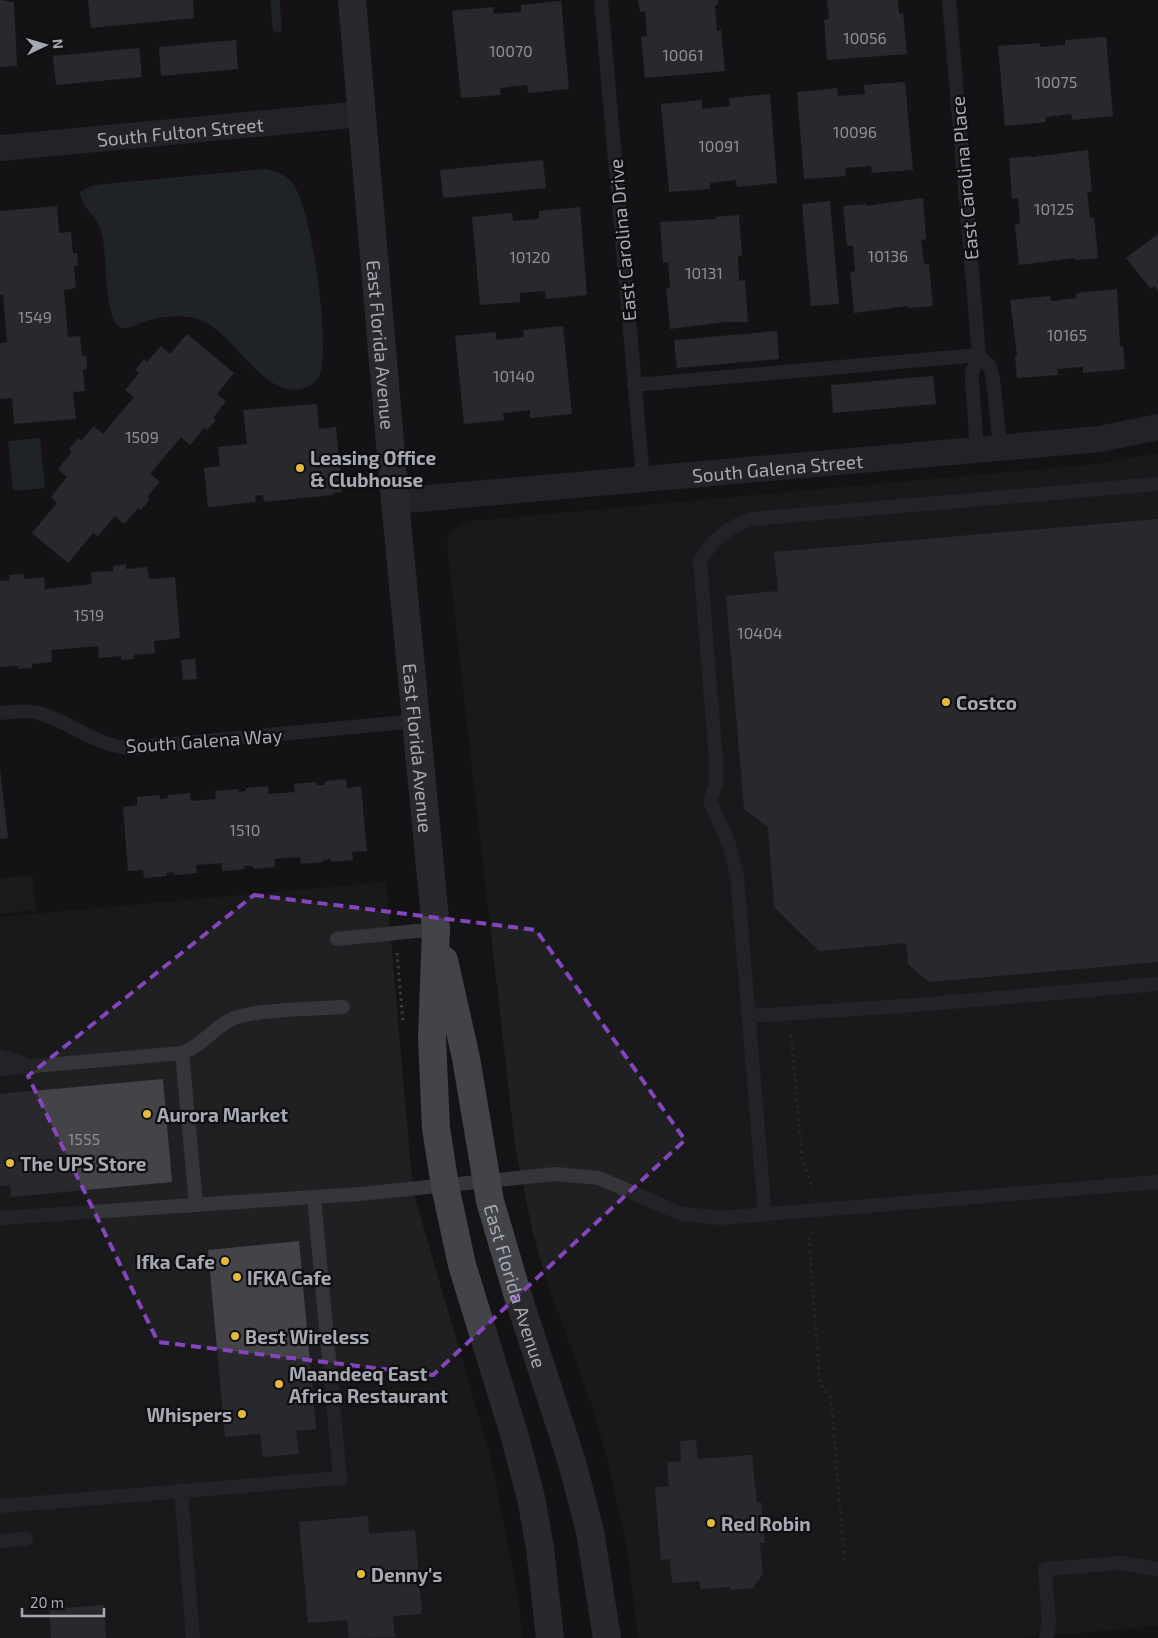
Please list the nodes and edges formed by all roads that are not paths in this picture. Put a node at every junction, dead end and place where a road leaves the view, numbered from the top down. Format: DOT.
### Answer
graph roads {
  1 [pos="352,0"];
  2 [pos="601,0"];
  3 [pos="949,0"];
  4 [pos="362,114"];
  5 [pos="0,148"];
  6 [pos="979,355"];
  7 [pos="634,385"];
  8 [pos="1158,427"];
  9 [pos="988,448"];
  10 [pos="643,479"];
  11 [pos="1158,484"];
  12 [pos="395,501"];
  13 [pos="0,713"];
  14 [pos="416,721"];
  15 [pos="436,929"];
  16 [pos="337,939"];
  17 [pos="1158,984"];
  18 [pos="343,1007"];
  19 [pos="749,1016"];
  20 [pos="182,1053"];
  21 [pos="0,1056"];
  22 [pos="40,1065"];
  23 [pos="0,1069"];
  24 [pos="486,1181"];
  25 [pos="1158,1182"];
  26 [pos="445,1186"];
  27 [pos="314,1198"];
  28 [pos="196,1204"];
  29 [pos="765,1215"];
  30 [pos="0,1218"];
  31 [pos="181,1490"];
  32 [pos="0,1506"];
  33 [pos="26,1539"];
  34 [pos="0,1541"];
  35 [pos="1158,1569"];
  36 [pos="194,1638"];
  37 [pos="550,1638"];
  38 [pos="607,1638"];
  39 [pos="1046,1638"];
  1 -- 4 [label="main road, East Florida Avenue"];
  2 -- 7 [label="lane, East Carolina Drive"];
  3 -- 6 [label="lane, East Carolina Place"];
  4 -- 5 [label="street, South Fulton Street"];
  4 -- 12 [label="main road, East Florida Avenue"];
  6 -- 7 [label="lane"];
  6 -- 9 [label="lane, East Carolina Place"];
  6 -- 9 [label="lane, East Carolina Place"];
  7 -- 10 [label="lane, East Carolina Drive"];
  8 -- 9 [label="street, South Galena Street"];
  9 -- 10 [label="street, South Galena Street"];
  10 -- 12 [label="street, South Galena Street"];
  11 -- 19 [label="lane"];
  12 -- 14 [label="main road, East Florida Avenue"];
  13 -- 14 [label="lane, South Galena Way"];
  14 -- 15 [label="main road, East Florida Avenue"];
  15 -- 16 [label="lane"];
  15 -- 24 [label="main road, East Florida Avenue"];
  15 -- 26 [label="main road, East Florida Avenue"];
  17 -- 19 [label="lane"];
  18 -- 20 [label="lane"];
  19 -- 29 [label="lane"];
  20 -- 22 [label="lane"];
  20 -- 28 [label="lane"];
  21 -- 22 [label="lane"];
  22 -- 23 [label="lane"];
  24 -- 26 [label="lane"];
  24 -- 29 [label="lane"];
  24 -- 38 [label="main road, East Florida Avenue"];
  25 -- 29 [label="lane"];
  26 -- 27 [label="lane"];
  26 -- 37 [label="main road, East Florida Avenue"];
  27 -- 28 [label="lane"];
  27 -- 31 [label="lane"];
  28 -- 30 [label="lane"];
  31 -- 32 [label="lane"];
  31 -- 36 [label="lane"];
  33 -- 34 [label="lane"];
  35 -- 39 [label="lane"];
}
